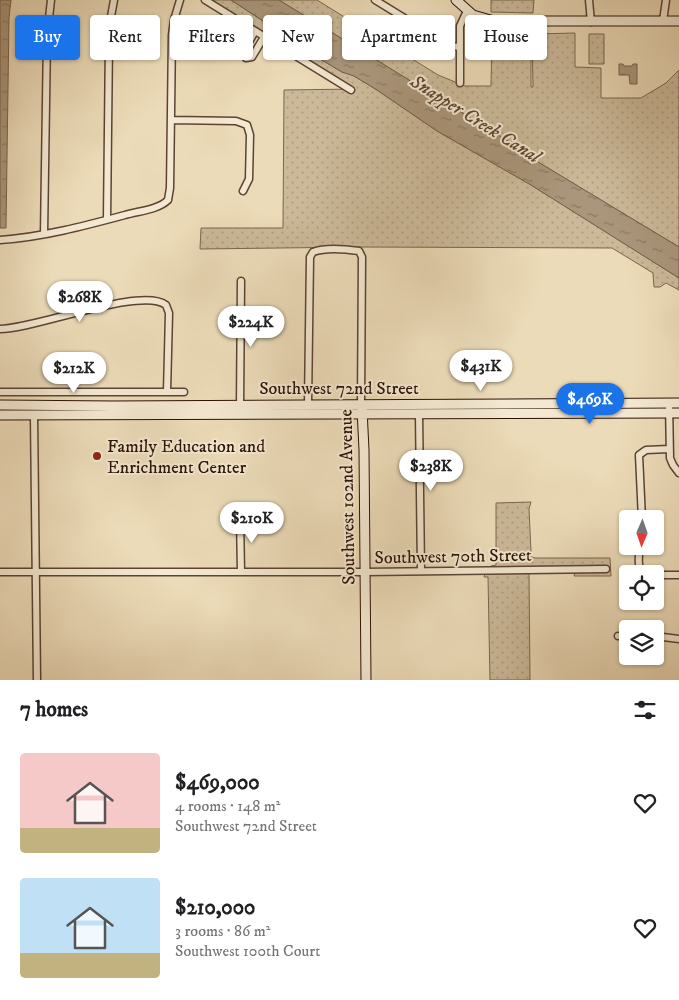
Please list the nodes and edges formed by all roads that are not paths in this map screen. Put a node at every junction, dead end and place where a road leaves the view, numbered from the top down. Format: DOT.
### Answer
graph roads {
  1 [pos="50,0"];
  2 [pos="114,0"];
  3 [pos="180,0"];
  4 [pos="205,0"];
  5 [pos="375,0"];
  6 [pos="456,0"];
  7 [pos="589,0"];
  8 [pos="666,0"];
  9 [pos="468,11"];
  10 [pos="679,21"];
  11 [pos="591,22"];
  12 [pos="663,22"];
  13 [pos="255,31"];
  14 [pos="263,36"];
  15 [pos="263,39"];
  16 [pos="460,47"];
  17 [pos="302,60"];
  18 [pos="460,83"];
  19 [pos="351,90"];
  20 [pos="170,120"];
  21 [pos="243,191"];
  22 [pos="107,219"];
  23 [pos="44,234"];
  24 [pos="0,240"];
  25 [pos="241,281"];
  26 [pos="0,329"];
  27 [pos="0,392"];
  28 [pos="167,392"];
  29 [pos="184,392"];
  30 [pos="669,403"];
  31 [pos="679,403"];
  32 [pos="308,404"];
  33 [pos="361,404"];
  34 [pos="518,404"];
  35 [pos="0,405"];
  36 [pos="601,408"];
  37 [pos="34,410"];
  38 [pos="240,410"];
  39 [pos="669,413"];
  40 [pos="679,413"];
  41 [pos="362,414"];
  42 [pos="419,414"];
  43 [pos="501,414"];
  44 [pos="0,415"];
  45 [pos="669,449"];
  46 [pos="679,473"];
  47 [pos="642,510"];
  48 [pos="240,518"];
  49 [pos="606,569"];
  50 [pos="421,571"];
  51 [pos="0,572"];
  52 [pos="37,572"];
  53 [pos="242,572"];
  54 [pos="365,572"];
  55 [pos="664,575"];
  56 [pos="679,575"];
  57 [pos="664,637"];
  58 [pos="679,638"];
  59 [pos="37,680"];
  60 [pos="366,680"];
  1 -- 23 [label="street"];
  2 -- 22 [label="street"];
  3 -- 20 [label="street"];
  4 -- 13 [label="street"];
  5 -- 16 [label="street"];
  6 -- 9 [label="main road"];
  7 -- 11 [label="street"];
  8 -- 12 [label="street"];
  9 -- 11 [label="main road"];
  9 -- 16 [label="street"];
  10 -- 12 [label="main road"];
  11 -- 12 [label="main road"];
  13 -- 14 [label="street"];
  13 -- 15 [label="street"];
  16 -- 18 [label="street"];
  17 -- 19 [label="street"];
  20 -- 21 [label="street"];
  20 -- 22 [label="street"];
  22 -- 23 [label="street"];
  23 -- 24 [label="street"];
  25 -- 38 [label="street"];
  26 -- 28 [label="street"];
  27 -- 28 [label="street"];
  28 -- 29 [label="street"];
  30 -- 31 [label="main road, Southwest 72nd Street"];
  30 -- 36 [label="main road, Southwest 72nd Street"];
  30 -- 39 [label="street"];
  32 -- 33 [label="main road, Southwest 72nd Street"];
  32 -- 33 [label="street, Southwest 102nd Avenue"];
  32 -- 38 [label="main road, Southwest 72nd Street"];
  33 -- 34 [label="main road, Southwest 72nd Street"];
  33 -- 41 [label="main road, Southwest 102nd Avenue"];
  34 -- 36 [label="main road, Southwest 72nd Street"];
  34 -- 43 [label="main road"];
  35 -- 37 [label="main road, Southwest 72nd Street"];
  36 -- 39 [label="main road, Southwest 72nd Street"];
  36 -- 43 [label="main road, Southwest 72nd Street"];
  37 -- 38 [label="main road, Southwest 72nd Street"];
  37 -- 44 [label="main road, Southwest 72nd Street"];
  37 -- 52 [label="street"];
  38 -- 41 [label="main road, Southwest 72nd Street"];
  39 -- 40 [label="main road, Southwest 72nd Street"];
  39 -- 45 [label="street"];
  41 -- 42 [label="main road, Southwest 72nd Street"];
  41 -- 54 [label="main road, Southwest 102nd Avenue"];
  42 -- 43 [label="main road, Southwest 72nd Street"];
  42 -- 50 [label="street"];
  45 -- 46 [label="street"];
  45 -- 47 [label="street"];
  48 -- 53 [label="street"];
  49 -- 50 [label="street, Southwest 70th Street"];
  50 -- 54 [label="street, Southwest 70th Street"];
  51 -- 52 [label="street, Southwest 70th Street"];
  52 -- 53 [label="street, Southwest 70th Street"];
  52 -- 59 [label="street"];
  53 -- 54 [label="street, Southwest 70th Street"];
  54 -- 60 [label="main road, Southwest 102nd Avenue"];
  55 -- 56 [label="street"];
  57 -- 58 [label="street"];
}
